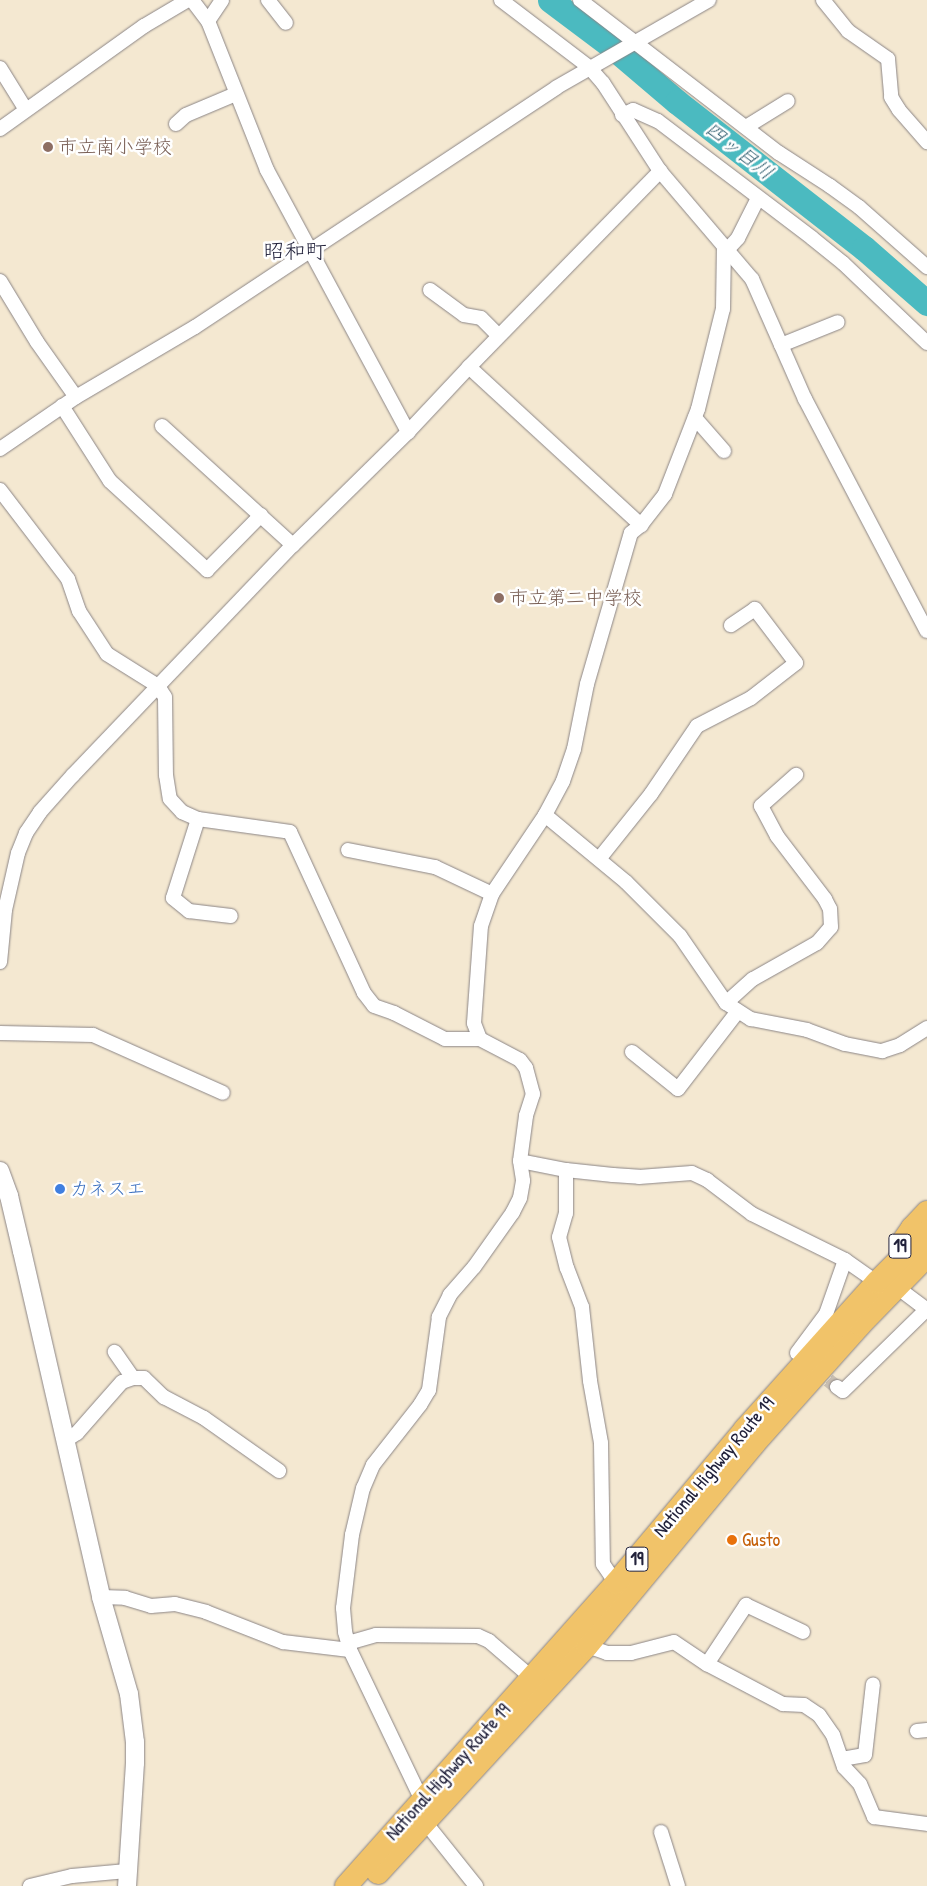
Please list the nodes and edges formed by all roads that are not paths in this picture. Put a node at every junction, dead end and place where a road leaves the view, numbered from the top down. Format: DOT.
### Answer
graph roads {
  1 [pos="188,0"];
  2 [pos="192,0"];
  3 [pos="222,0"];
  4 [pos="268,0"];
  5 [pos="501,0"];
  6 [pos="580,0"];
  7 [pos="710,0"];
  8 [pos="823,0"];
  9 [pos="208,21"];
  10 [pos="286,23"];
  11 [pos="634,42"];
  12 [pos="589,67"];
  13 [pos="0,68"];
  14 [pos="236,94"];
  15 [pos="788,101"];
  16 [pos="26,110"];
  17 [pos="622,115"];
  18 [pos="176,124"];
  19 [pos="746,127"];
  20 [pos="0,129"];
  21 [pos="927,142"];
  22 [pos="660,171"];
  23 [pos="758,198"];
  24 [pos="726,248"];
  25 [pos="311,250"];
  26 [pos="927,267"];
  27 [pos="0,281"];
  28 [pos="430,290"];
  29 [pos="838,322"];
  30 [pos="499,336"];
  31 [pos="927,343"];
  32 [pos="781,345"];
  33 [pos="469,366"];
  34 [pos="76,397"];
  35 [pos="62,406"];
  36 [pos="695,418"];
  37 [pos="162,426"];
  38 [pos="408,432"];
  39 [pos="0,448"];
  40 [pos="724,450"];
  41 [pos="0,490"];
  42 [pos="261,515"];
  43 [pos="641,525"];
  44 [pos="293,545"];
  45 [pos="731,625"];
  46 [pos="927,631"];
  47 [pos="158,686"];
  48 [pos="796,776"];
  49 [pos="545,815"];
  50 [pos="198,819"];
  51 [pos="348,850"];
  52 [pos="599,859"];
  53 [pos="492,894"];
  54 [pos="231,916"];
  55 [pos="0,962"];
  56 [pos="726,1003"];
  57 [pos="738,1011"];
  58 [pos="927,1028"];
  59 [pos="0,1033"];
  60 [pos="480,1039"];
  61 [pos="632,1052"];
  62 [pos="223,1093"];
  63 [pos="520,1161"];
  64 [pos="566,1170"];
  65 [pos="0,1171"];
  66 [pos="927,1212"];
  67 [pos="927,1232"];
  68 [pos="927,1256"];
  69 [pos="845,1260"];
  70 [pos="927,1274"];
  71 [pos="877,1282"];
  72 [pos="906,1294"];
  73 [pos="927,1309"];
  74 [pos="860,1325"];
  75 [pos="115,1352"];
  76 [pos="796,1353"];
  77 [pos="133,1378"];
  78 [pos="837,1387"];
  79 [pos="66,1440"];
  80 [pos="279,1471"];
  81 [pos="616,1583"];
  82 [pos="101,1597"];
  83 [pos="803,1632"];
  84 [pos="349,1646"];
  85 [pos="588,1646"];
  86 [pos="707,1664"];
  87 [pos="532,1678"];
  88 [pos="873,1684"];
  89 [pos="842,1759"];
  90 [pos="423,1811"];
  91 [pos="927,1824"];
  92 [pos="661,1832"];
  93 [pos="127,1879"];
  94 [pos="30,1886"];
  95 [pos="346,1886"];
  96 [pos="366,1886"];
  97 [pos="476,1886"];
  98 [pos="678,1886"];
  1 -- 16 [label="street"];
  2 -- 9 [label="street"];
  3 -- 9 [label="street"];
  4 -- 10 [label="street"];
  5 -- 12 [label="street"];
  6 -- 11 [label="street"];
  7 -- 11 [label="street"];
  8 -- 21 [label="street"];
  9 -- 14 [label="street"];
  11 -- 12 [label="street"];
  11 -- 19 [label="street"];
  12 -- 17 [label="street"];
  12 -- 25 [label="street"];
  13 -- 16 [label="street"];
  14 -- 18 [label="street"];
  14 -- 25 [label="street"];
  15 -- 19 [label="street"];
  16 -- 20 [label="street"];
  17 -- 22 [label="street"];
  17 -- 23 [label="street"];
  19 -- 26 [label="street"];
  22 -- 24 [label="street"];
  22 -- 30 [label="street"];
  23 -- 24 [label="street"];
  23 -- 31 [label="street"];
  24 -- 32 [label="street"];
  24 -- 36 [label="street"];
  25 -- 34 [label="street"];
  25 -- 38 [label="street"];
  27 -- 34 [label="street"];
  28 -- 30 [label="street"];
  29 -- 32 [label="street"];
  30 -- 33 [label="street"];
  32 -- 46 [label="street"];
  33 -- 38 [label="street"];
  33 -- 43 [label="street"];
  34 -- 35 [label="street"];
  35 -- 39 [label="street"];
  35 -- 42 [label="street"];
  36 -- 40 [label="street"];
  36 -- 43 [label="street"];
  37 -- 42 [label="street"];
  38 -- 44 [label="street"];
  41 -- 47 [label="street"];
  42 -- 44 [label="street"];
  43 -- 49 [label="street"];
  44 -- 47 [label="street"];
  45 -- 52 [label="street"];
  47 -- 50 [label="street"];
  47 -- 55 [label="street"];
  48 -- 56 [label="street"];
  49 -- 52 [label="street"];
  49 -- 53 [label="street"];
  50 -- 54 [label="street"];
  50 -- 60 [label="street"];
  51 -- 53 [label="street"];
  52 -- 56 [label="street"];
  53 -- 60 [label="street"];
  56 -- 57 [label="street"];
  57 -- 58 [label="street"];
  57 -- 61 [label="street"];
  59 -- 62 [label="street"];
  60 -- 63 [label="street"];
  63 -- 64 [label="street"];
  63 -- 84 [label="street"];
  64 -- 69 [label="street"];
  64 -- 81 [label="street"];
  65 -- 79 [label="street"];
  66 -- 71 [label="highway, 19"];
  67 -- 71 [label="highway, National Highway Route 19 / 19"];
  68 -- 74 [label="highway, National Highway Route 19 / 19"];
  69 -- 71 [label="street"];
  69 -- 76 [label="street"];
  70 -- 72 [label="highway, 19"];
  71 -- 81 [label="highway, National Highway Route 19 / 19"];
  72 -- 73 [label="street"];
  72 -- 74 [label="highway, 19"];
  73 -- 78 [label="street"];
  74 -- 85 [label="highway, National Highway Route 19 / 19"];
  75 -- 77 [label="street"];
  77 -- 79 [label="street"];
  77 -- 80 [label="street"];
  79 -- 82 [label="street"];
  81 -- 87 [label="highway, National Highway Route 19 / 19"];
  82 -- 84 [label="street"];
  82 -- 93 [label="street"];
  83 -- 86 [label="street"];
  84 -- 87 [label="street"];
  84 -- 90 [label="street"];
  85 -- 86 [label="street"];
  85 -- 90 [label="highway, National Highway Route 19 / 19"];
  86 -- 89 [label="street"];
  87 -- 90 [label="highway, National Highway Route 19 / 19"];
  88 -- 89 [label="street"];
  89 -- 91 [label="street"];
  90 -- 95 [label="highway, National Highway Route 19 / 19"];
  90 -- 96 [label="highway, National Highway Route 19 / 19"];
  90 -- 97 [label="street"];
  92 -- 98 [label="street"];
  93 -- 94 [label="street"];
}
